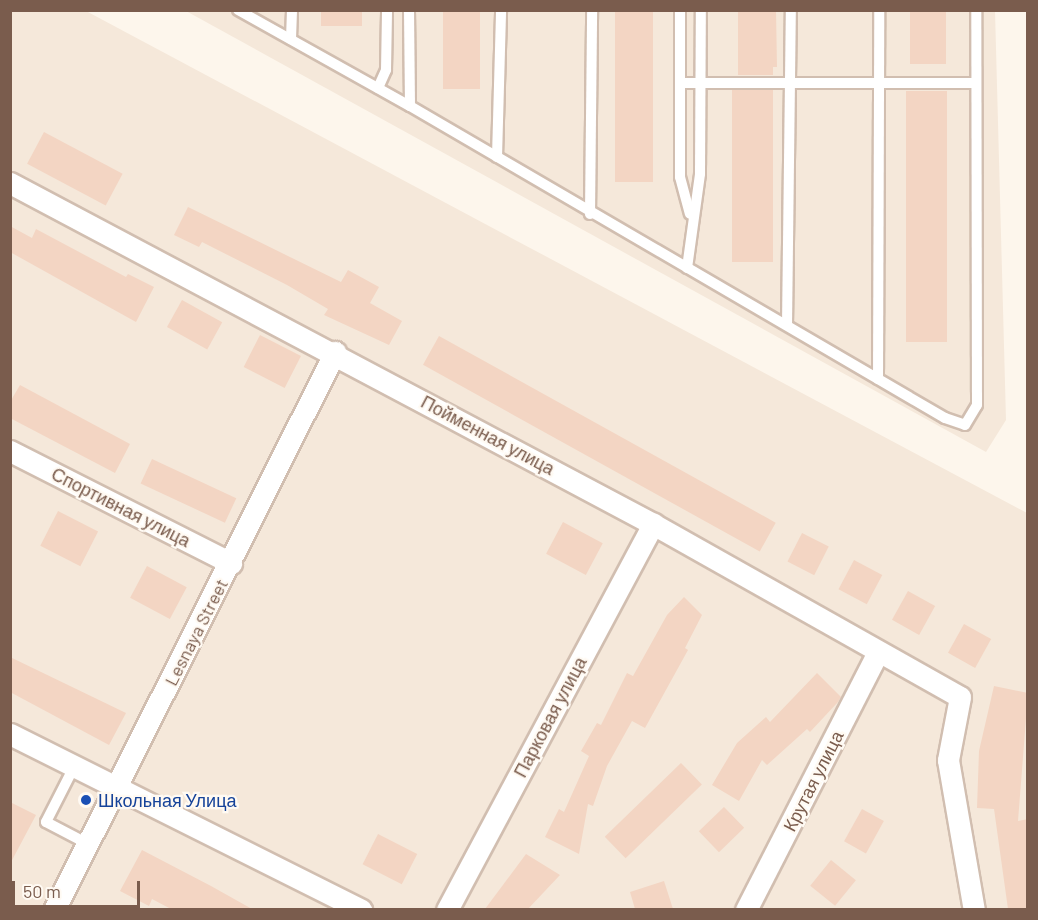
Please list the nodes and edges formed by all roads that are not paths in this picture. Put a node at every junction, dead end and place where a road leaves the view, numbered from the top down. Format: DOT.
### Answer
graph roads {
  1 [pos="238,10"];
  2 [pos="292,10"];
  3 [pos="387,10"];
  4 [pos="410,10"];
  5 [pos="501,10"];
  6 [pos="592,10"];
  7 [pos="680,10"];
  8 [pos="700,10"];
  9 [pos="791,10"];
  10 [pos="879,10"];
  11 [pos="976,10"];
  12 [pos="291,39"];
  13 [pos="976,82"];
  14 [pos="680,83"];
  15 [pos="700,83"];
  16 [pos="878,83"];
  17 [pos="791,84"];
  18 [pos="378,88"];
  19 [pos="410,106"];
  20 [pos="497,157"];
  21 [pos="10,183"];
  22 [pos="590,214"];
  23 [pos="691,217"];
  24 [pos="687,268"];
  25 [pos="787,325"];
  26 [pos="335,352"];
  27 [pos="878,378"];
  28 [pos="10,451"];
  29 [pos="653,524"];
  30 [pos="231,563"];
  31 [pos="878,652"];
  32 [pos="10,734"];
  33 [pos="75,765"];
  34 [pos="117,786"];
  35 [pos="88,844"];
  36 [pos="54,909"];
  37 [pos="361,909"];
  38 [pos="447,909"];
  39 [pos="746,909"];
  40 [pos="974,909"];
  1 -- 12 [label="lane"];
  2 -- 12 [label="lane"];
  3 -- 18 [label="lane"];
  4 -- 19 [label="lane"];
  5 -- 20 [label="lane"];
  6 -- 22 [label="lane"];
  7 -- 14 [label="lane"];
  8 -- 15 [label="lane"];
  9 -- 17 [label="lane"];
  10 -- 16 [label="lane"];
  11 -- 13 [label="lane"];
  12 -- 18 [label="lane"];
  13 -- 16 [label="lane"];
  13 -- 27 [label="lane"];
  14 -- 15 [label="lane"];
  14 -- 23 [label="lane"];
  15 -- 17 [label="lane"];
  15 -- 23 [label="lane"];
  16 -- 17 [label="lane"];
  16 -- 27 [label="lane"];
  17 -- 25 [label="lane"];
  18 -- 19 [label="lane"];
  19 -- 20 [label="lane"];
  20 -- 22 [label="lane"];
  21 -- 26 [label="street, Пойменная улица"];
  22 -- 24 [label="lane"];
  23 -- 24 [label="lane"];
  24 -- 25 [label="lane"];
  25 -- 27 [label="lane"];
  26 -- 29 [label="street, Пойменная улица"];
  26 -- 30 [label="street, Lesnaya Street"];
  28 -- 30 [label="street, Спортивная улица"];
  29 -- 31 [label="street, Пойменная улица"];
  29 -- 38 [label="street, Парковая улица"];
  30 -- 34 [label="street, Lesnaya Street"];
  31 -- 39 [label="street, Крутая улица"];
  31 -- 40 [label="street, Пойменная улица"];
  32 -- 33 [label="street"];
  33 -- 34 [label="street"];
  33 -- 35 [label="lane"];
  34 -- 35 [label="street, Lesnaya Street"];
  34 -- 37 [label="street"];
  35 -- 36 [label="street, Lesnaya Street"];
}
